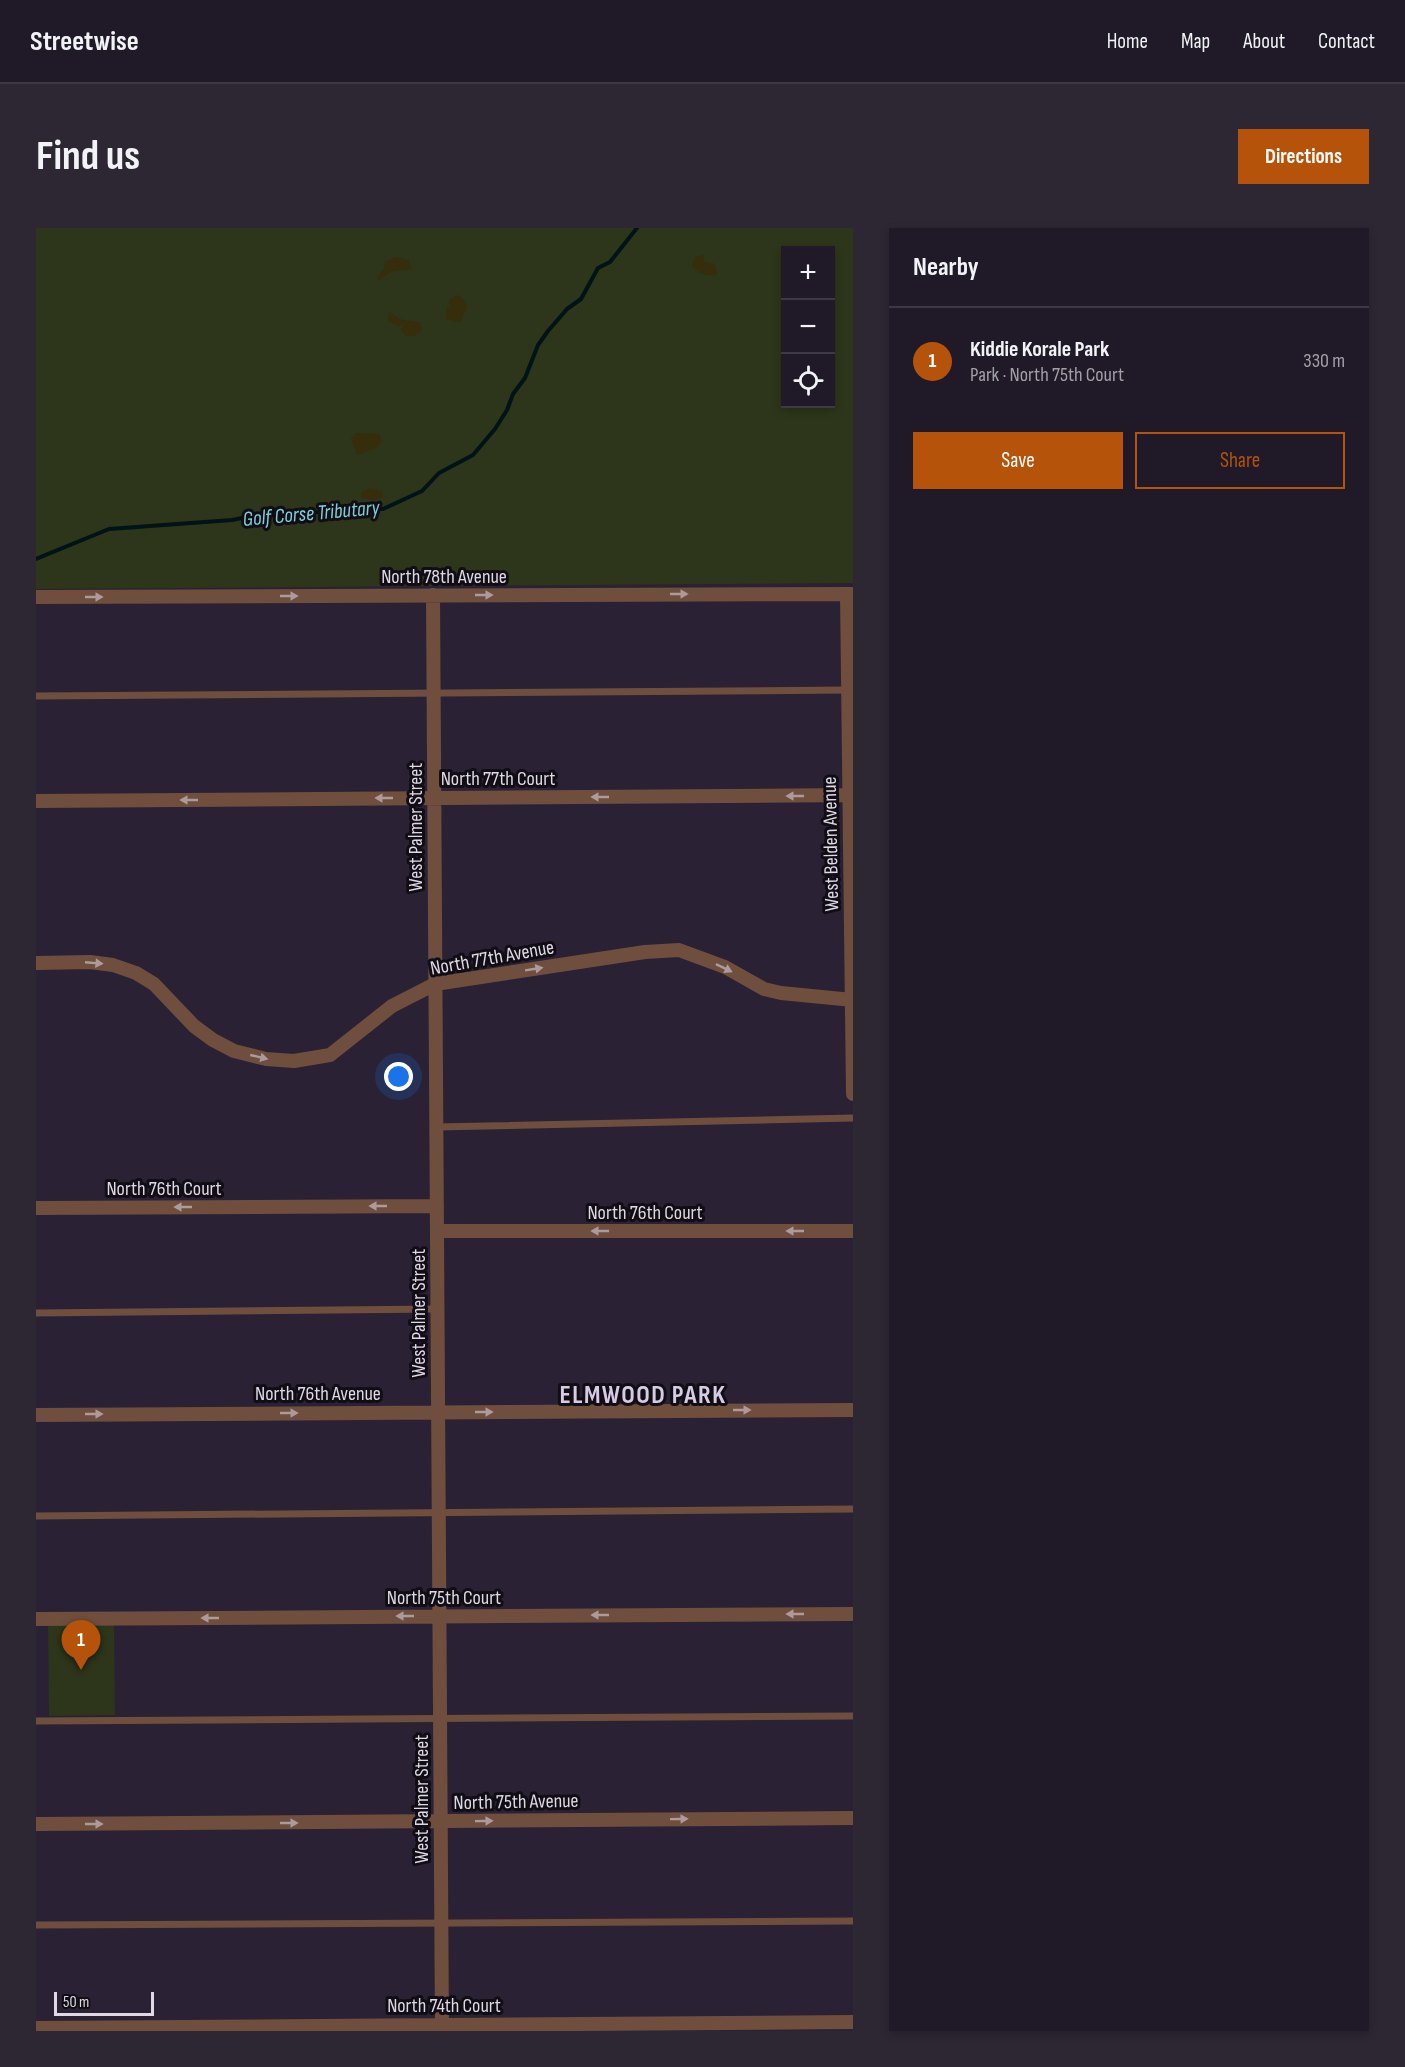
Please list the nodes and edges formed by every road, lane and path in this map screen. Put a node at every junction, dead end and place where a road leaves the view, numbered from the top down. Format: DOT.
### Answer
graph roads {
  1 [pos="850,594"];
  2 [pos="433,595"];
  3 [pos="36,597"];
  4 [pos="850,690"];
  5 [pos="434,693"];
  6 [pos="36,696"];
  7 [pos="851,795"];
  8 [pos="434,798"];
  9 [pos="36,801"];
  10 [pos="851,896"];
  11 [pos="36,963"];
  12 [pos="435,984"];
  13 [pos="852,1000"];
  14 [pos="853,1094"];
  15 [pos="853,1118"];
  16 [pos="436,1127"];
  17 [pos="437,1206"];
  18 [pos="36,1208"];
  19 [pos="437,1231"];
  20 [pos="853,1231"];
  21 [pos="438,1309"];
  22 [pos="36,1313"];
  23 [pos="853,1410"];
  24 [pos="438,1412"];
  25 [pos="36,1415"];
  26 [pos="853,1509"];
  27 [pos="439,1512"];
  28 [pos="36,1516"];
  29 [pos="853,1614"];
  30 [pos="440,1616"];
  31 [pos="36,1619"];
  32 [pos="853,1716"];
  33 [pos="440,1718"];
  34 [pos="36,1721"];
  35 [pos="853,1818"];
  36 [pos="441,1822"];
  37 [pos="36,1824"];
  38 [pos="853,1921"];
  39 [pos="442,1922"];
  40 [pos="36,1925"];
  41 [pos="853,2022"];
  42 [pos="36,2028"];
  43 [pos="442,2028"];
  2 -- 1 [label="street, North 78th Avenue, one-way"];
  1 -- 4 [label="street, West Belden Avenue"];
  3 -- 2 [label="street, North 78th Avenue, one-way"];
  2 -- 5 [label="street, West Palmer Street"];
  4 -- 5 [label="lane"];
  4 -- 7 [label="street, West Belden Avenue"];
  5 -- 6 [label="lane"];
  5 -- 8 [label="street, West Palmer Street"];
  7 -- 8 [label="street, North 77th Court, one-way"];
  7 -- 10 [label="street, West Belden Avenue"];
  8 -- 9 [label="street, North 77th Court, one-way"];
  8 -- 12 [label="street, West Palmer Street"];
  10 -- 13 [label="street, West Belden Avenue"];
  11 -- 12 [label="street, North 77th Avenue, one-way"];
  12 -- 13 [label="street, North 77th Avenue, one-way"];
  12 -- 16 [label="street, West Palmer Street"];
  13 -- 14 [label="street, West Belden Avenue"];
  15 -- 16 [label="lane"];
  16 -- 17 [label="street, West Palmer Street"];
  17 -- 18 [label="street, North 76th Court, one-way"];
  17 -- 19 [label="street, West Palmer Street"];
  20 -- 19 [label="street, North 76th Court, one-way"];
  19 -- 21 [label="street, West Palmer Street"];
  21 -- 22 [label="lane"];
  21 -- 24 [label="street, West Palmer Street"];
  24 -- 23 [label="street, North 76th Avenue, one-way"];
  25 -- 24 [label="street, North 76th Avenue, one-way"];
  24 -- 27 [label="street, West Palmer Street"];
  26 -- 27 [label="lane"];
  27 -- 28 [label="lane"];
  27 -- 30 [label="street, West Palmer Street"];
  29 -- 30 [label="street, North 75th Court, one-way"];
  30 -- 31 [label="street, North 75th Court, one-way"];
  30 -- 33 [label="street, West Palmer Street"];
  32 -- 33 [label="lane"];
  33 -- 34 [label="lane"];
  33 -- 36 [label="street, West Palmer Street"];
  36 -- 35 [label="street, North 75th Avenue, one-way"];
  37 -- 36 [label="street, North 75th Avenue, one-way"];
  36 -- 39 [label="street, West Palmer Street"];
  38 -- 39 [label="lane"];
  39 -- 40 [label="lane"];
  39 -- 43 [label="street, West Palmer Street"];
  41 -- 43 [label="street, North 74th Court"];
  42 -- 43 [label="street, North 74th Court"];
}
